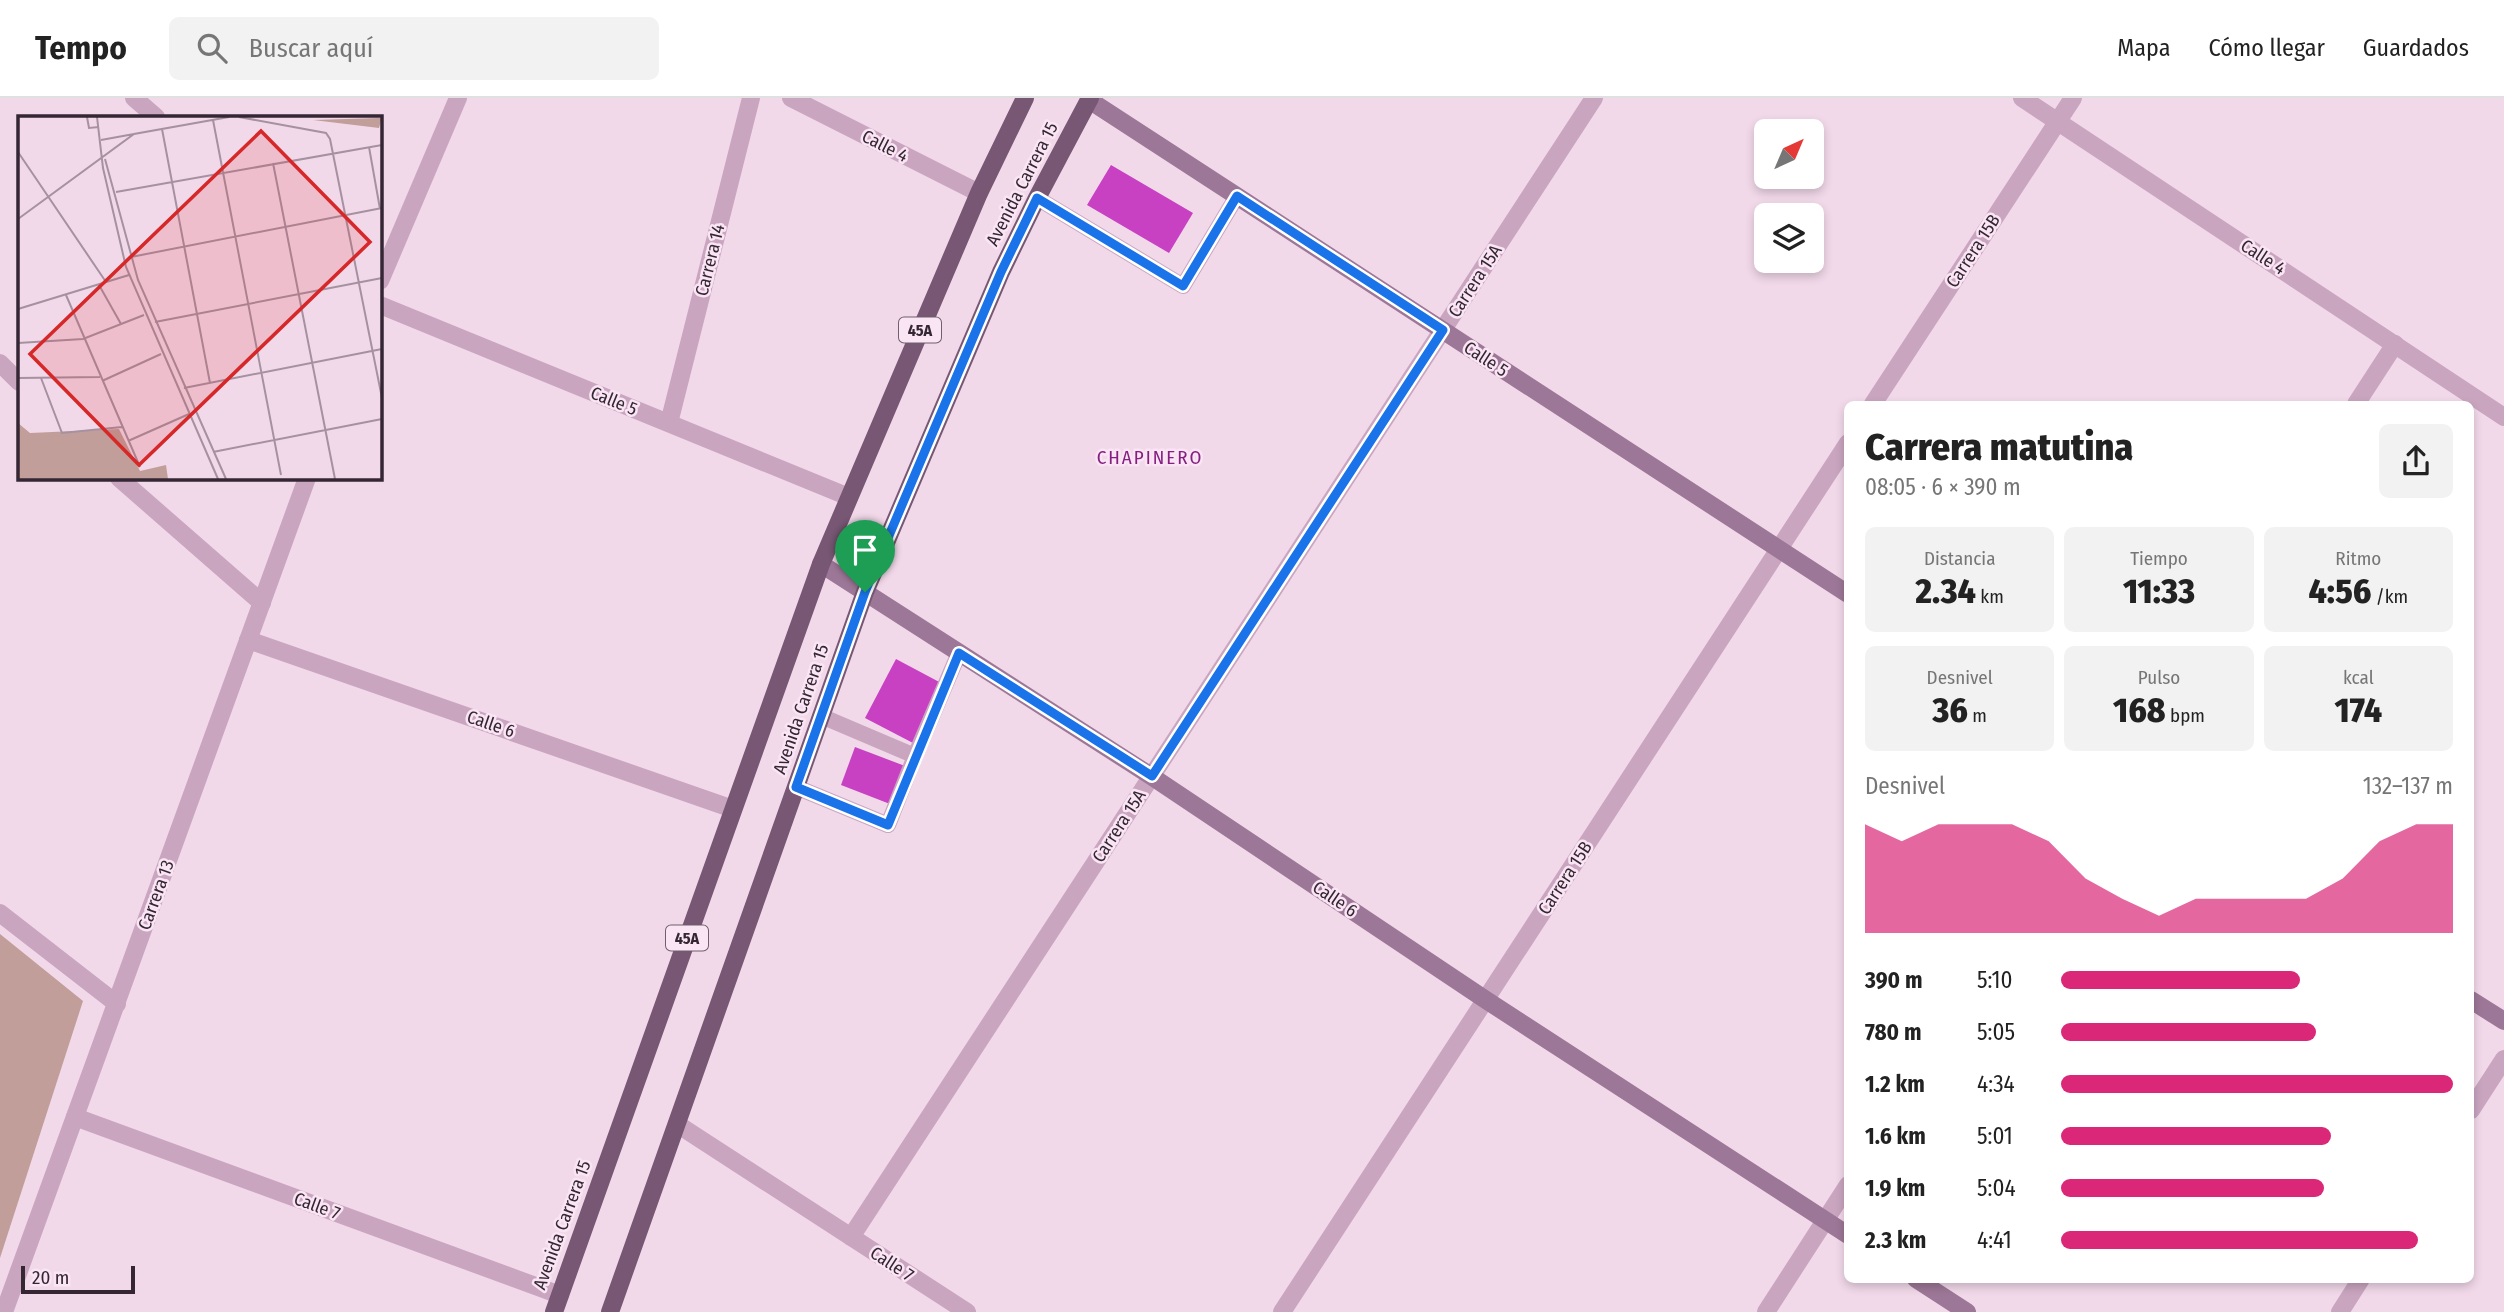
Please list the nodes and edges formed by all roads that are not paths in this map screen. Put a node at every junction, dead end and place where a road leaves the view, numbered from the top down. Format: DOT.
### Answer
graph roads {
  1 [pos="134,98"];
  2 [pos="458,98"];
  3 [pos="751,98"];
  4 [pos="1025,98"];
  5 [pos="1594,98"];
  6 [pos="2022,98"];
  7 [pos="2073,98"];
  8 [pos="1090,99"];
  9 [pos="802,101"];
  10 [pos="155,116"];
  11 [pos="2057,122"];
  12 [pos="979,193"];
  13 [pos="1237,196"];
  14 [pos="1037,198"];
  15 [pos="382,276"];
  16 [pos="382,306"];
  17 [pos="1443,330"];
  18 [pos="2395,344"];
  19 [pos="0,363"];
  20 [pos="18,381"];
  21 [pos="1876,401"];
  22 [pos="2358,401"];
  23 [pos="2504,416"];
  24 [pos="669,423"];
  25 [pos="1844,449"];
  26 [pos="121,480"];
  27 [pos="306,480"];
  28 [pos="849,496"];
  29 [pos="1779,550"];
  30 [pos="821,564"];
  31 [pos="1844,591"];
  32 [pos="865,592"];
  33 [pos="262,603"];
  34 [pos="248,640"];
  35 [pos="959,653"];
  36 [pos="821,716"];
  37 [pos="915,756"];
  38 [pos="1152,776"];
  39 [pos="796,787"];
  40 [pos="733,809"];
  41 [pos="0,913"];
  42 [pos="1486,1000"];
  43 [pos="2474,1002"];
  44 [pos="117,1004"];
  45 [pos="2504,1021"];
  46 [pos="2504,1059"];
  47 [pos="2474,1105"];
  48 [pos="75,1117"];
  49 [pos="677,1124"];
  50 [pos="1844,1191"];
  51 [pos="1825,1220"];
  52 [pos="1844,1232"];
  53 [pos="851,1237"];
  54 [pos="1922,1283"];
  55 [pos="2358,1283"];
  56 [pos="557,1304"];
  57 [pos="4,1312"];
  58 [pos="610,1312"];
  59 [pos="967,1312"];
  60 [pos="1282,1312"];
  61 [pos="1766,1312"];
  62 [pos="1967,1312"];
  63 [pos="2340,1312"];
  1 -- 10 [label="street"];
  2 -- 15 [label="street"];
  3 -- 24 [label="street, Carrera 14"];
  4 -- 12 [label="main road, Avenida Carrera 15 / 45A"];
  5 -- 17 [label="street, Carrera 15A"];
  6 -- 11 [label="street, Calle 4"];
  7 -- 11 [label="street, Carrera 15B"];
  8 -- 13 [label="street, Calle 5"];
  8 -- 14 [label="main road, Avenida Carrera 15"];
  9 -- 12 [label="street, Calle 4"];
  11 -- 18 [label="street, Calle 4"];
  11 -- 21 [label="street, Carrera 15B"];
  12 -- 28 [label="main road, Avenida Carrera 15 / 45A"];
  13 -- 14 [label="lane"];
  13 -- 17 [label="street, Calle 5"];
  14 -- 32 [label="main road, Avenida Carrera 15"];
  16 -- 24 [label="street, Calle 5"];
  17 -- 29 [label="street, Calle 5"];
  17 -- 38 [label="street, Carrera 15A"];
  18 -- 22 [label="street"];
  18 -- 23 [label="street, Calle 4"];
  19 -- 20 [label="street"];
  24 -- 28 [label="street, Calle 5"];
  25 -- 29 [label="street, Carrera 15B"];
  26 -- 33 [label="street"];
  27 -- 33 [label="street, Carrera 13"];
  28 -- 30 [label="main road, Avenida Carrera 15 / 45A"];
  29 -- 31 [label="street, Calle 5"];
  29 -- 42 [label="street, Carrera 15B"];
  30 -- 32 [label="street, Calle 6"];
  30 -- 40 [label="main road, Avenida Carrera 15 / 45A"];
  32 -- 35 [label="street, Calle 6"];
  32 -- 36 [label="main road, Avenida Carrera 15"];
  33 -- 34 [label="street, Carrera 13"];
  34 -- 40 [label="street, Calle 6"];
  34 -- 44 [label="street, Carrera 13"];
  35 -- 37 [label="lane"];
  35 -- 38 [label="street, Calle 6"];
  36 -- 37 [label="lane"];
  36 -- 39 [label="main road, Avenida Carrera 15"];
  37 -- 39 [label="lane"];
  38 -- 42 [label="street, Calle 6"];
  38 -- 53 [label="street, Carrera 15A"];
  39 -- 49 [label="main road, Avenida Carrera 15"];
  40 -- 56 [label="main road, Avenida Carrera 15 / 45A"];
  41 -- 44 [label="street"];
  42 -- 51 [label="street, Calle 6"];
  42 -- 60 [label="street, Carrera 15B"];
  43 -- 45 [label="street"];
  44 -- 48 [label="street, Carrera 13"];
  46 -- 47 [label="street"];
  48 -- 56 [label="street, Calle 7"];
  48 -- 57 [label="street, Carrera 13"];
  49 -- 53 [label="street, Calle 7"];
  49 -- 58 [label="main road, Avenida Carrera 15"];
  50 -- 51 [label="street"];
  51 -- 52 [label="street, Calle 6"];
  51 -- 61 [label="street"];
  53 -- 59 [label="street, Calle 7"];
  54 -- 62 [label="street"];
  55 -- 63 [label="street"];
}
